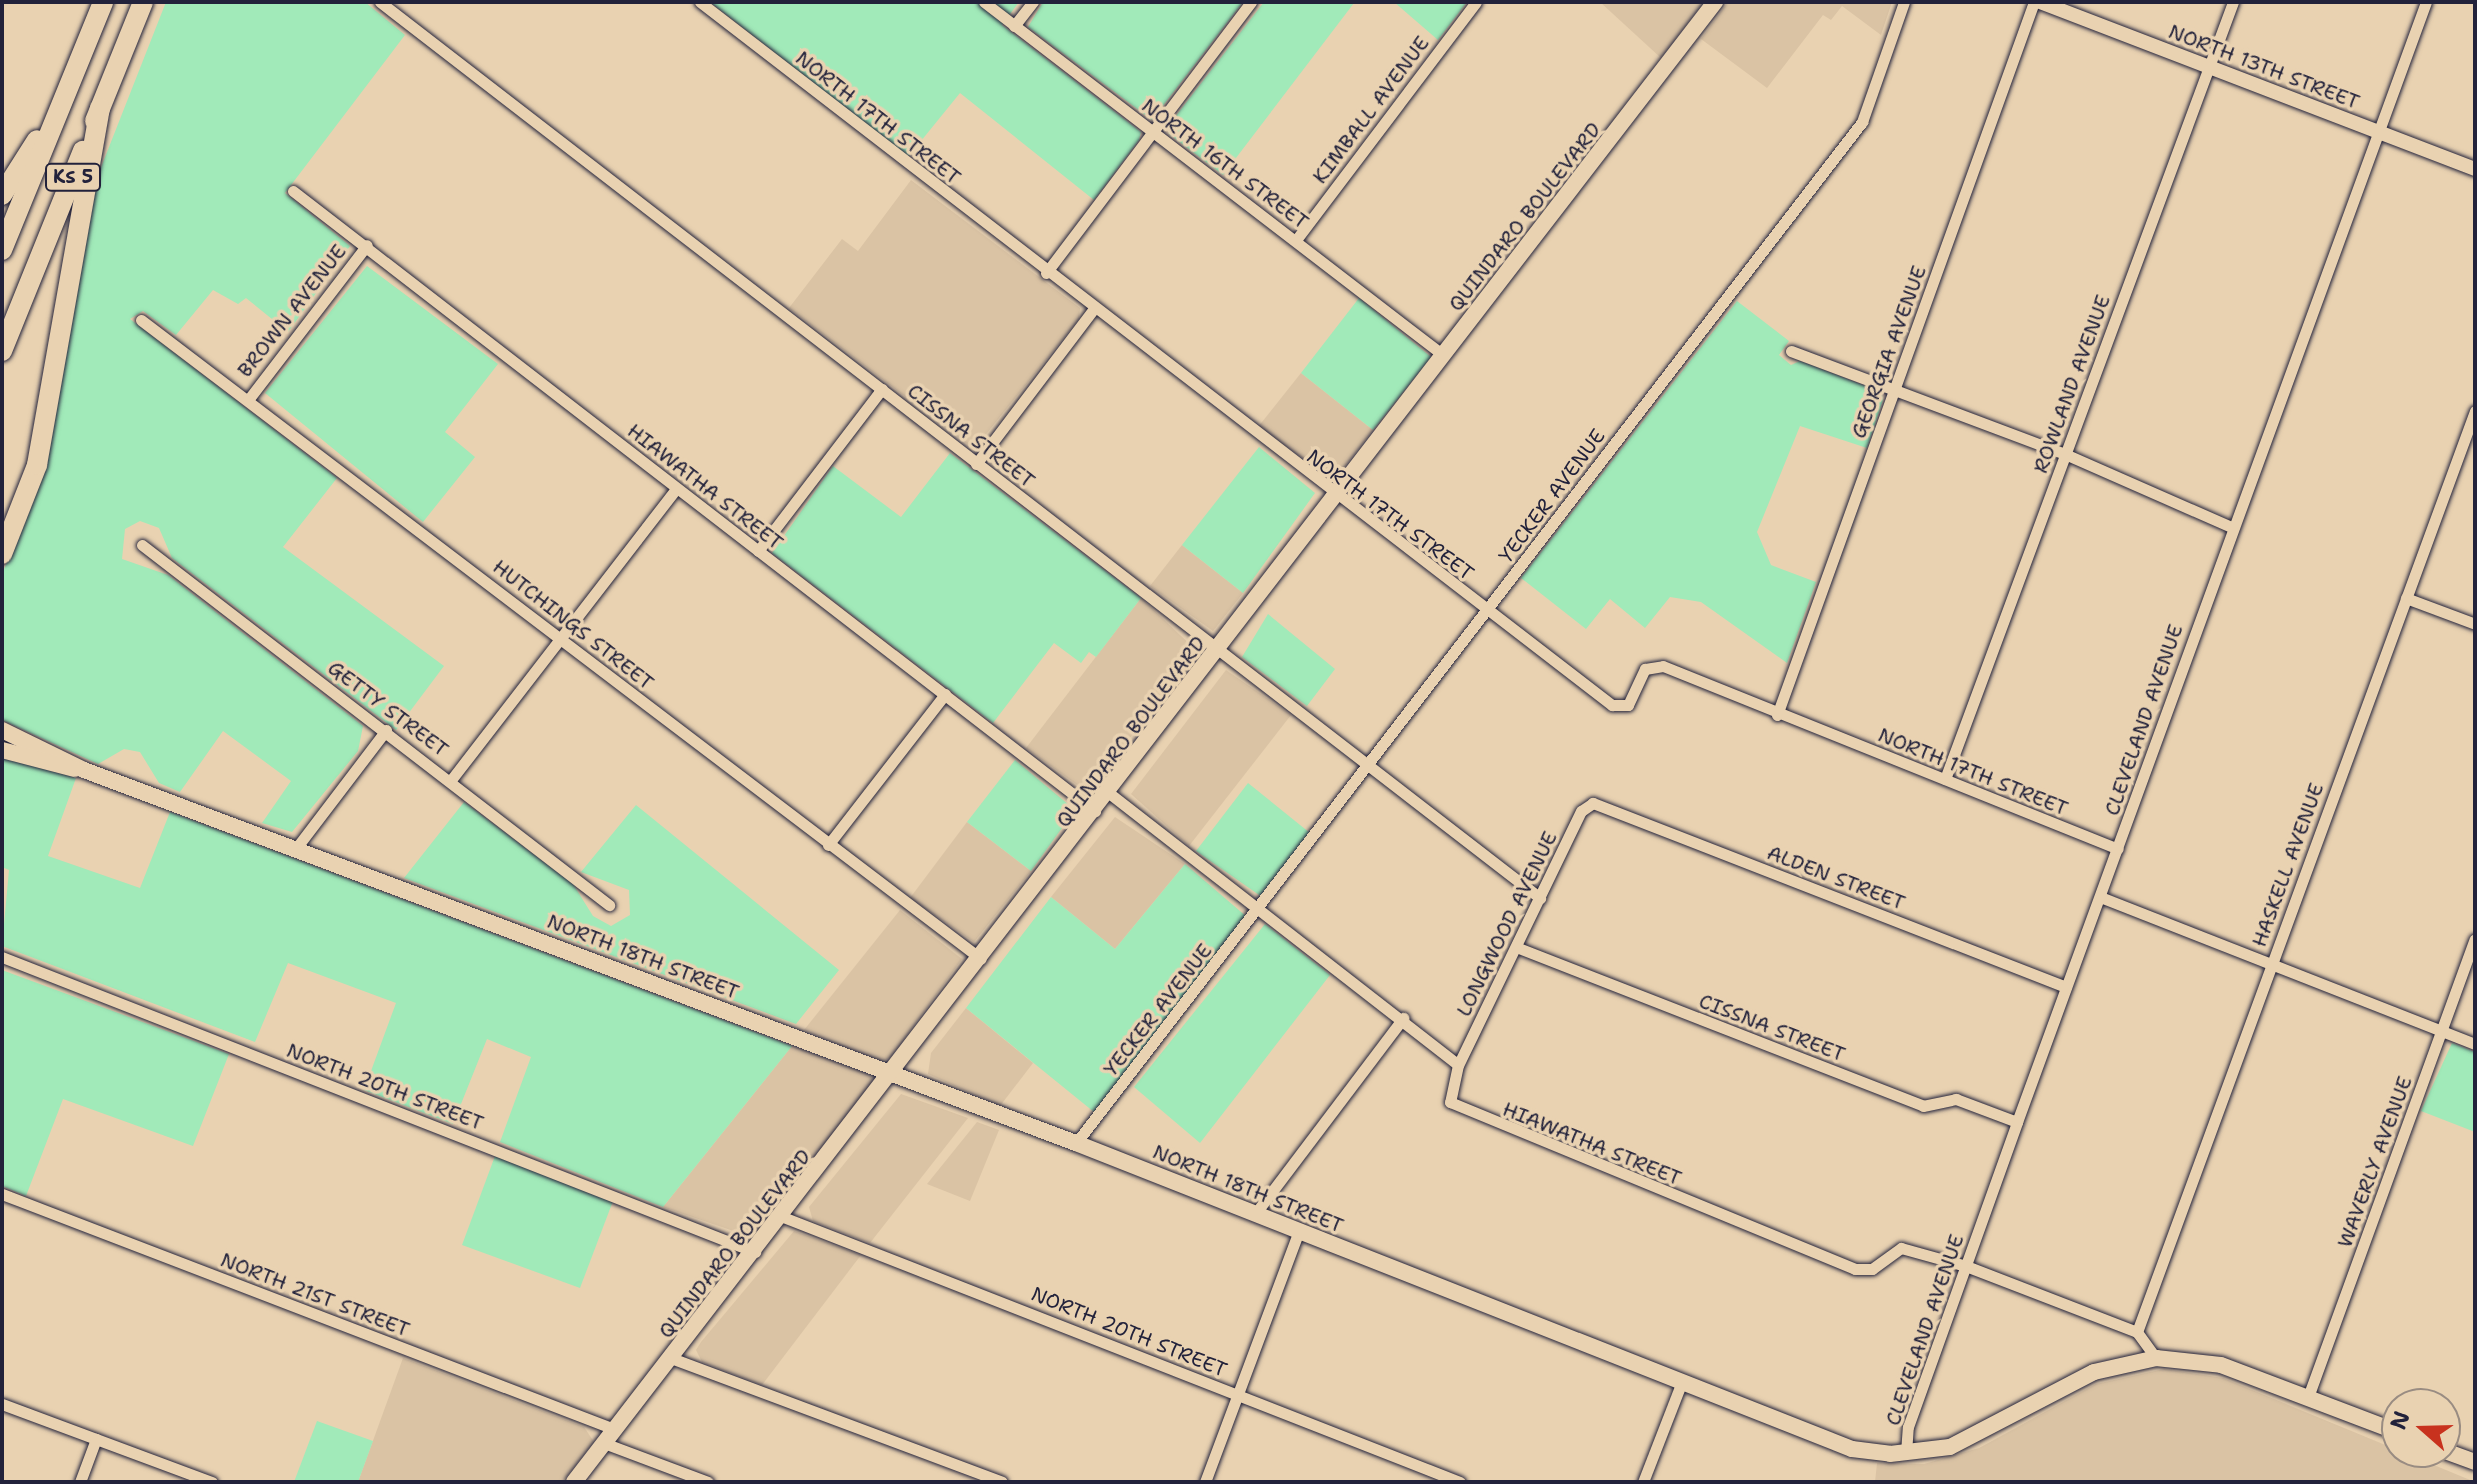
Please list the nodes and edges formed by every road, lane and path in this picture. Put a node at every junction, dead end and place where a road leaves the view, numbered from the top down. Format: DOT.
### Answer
graph roads {
  1 [pos="103,2"];
  2 [pos="143,2"];
  3 [pos="380,2"];
  4 [pos="700,2"];
  5 [pos="984,2"];
  6 [pos="1033,2"];
  7 [pos="1251,2"];
  8 [pos="1476,2"];
  9 [pos="1715,2"];
  10 [pos="1904,2"];
  11 [pos="2037,2"];
  12 [pos="2233,2"];
  13 [pos="2426,2"];
  14 [pos="1014,26"];
  15 [pos="2209,68"];
  16 [pos="65,96"];
  17 [pos="100,109"];
  18 [pos="2379,131"];
  19 [pos="1154,132"];
  20 [pos="2475,169"];
  21 [pos="293,191"];
  22 [pos="2,195"];
  23 [pos="1296,240"];
  24 [pos="367,245"];
  25 [pos="2,250"];
  26 [pos="1046,273"];
  27 [pos="1093,310"];
  28 [pos="141,320"];
  29 [pos="2,351"];
  30 [pos="1791,351"];
  31 [pos="1443,355"];
  32 [pos="882,389"];
  33 [pos="1894,389"];
  34 [pos="248,400"];
  35 [pos="2475,411"];
  36 [pos="2065,454"];
  37 [pos="976,464"];
  38 [pos="676,489"];
  39 [pos="1336,496"];
  40 [pos="2231,527"];
  41 [pos="142,545"];
  42 [pos="758,551"];
  43 [pos="2,554"];
  44 [pos="2406,598"];
  45 [pos="1487,612"];
  46 [pos="2475,624"];
  47 [pos="559,638"];
  48 [pos="1219,649"];
  49 [pos="945,694"];
  50 [pos="1777,715"];
  51 [pos="2,730"];
  52 [pos="386,730"];
  53 [pos="2,750"];
  54 [pos="1371,764"];
  55 [pos="84,770"];
  56 [pos="1945,779"];
  57 [pos="451,780"];
  58 [pos="1109,793"];
  59 [pos="1593,803"];
  60 [pos="1095,811"];
  61 [pos="828,845"];
  62 [pos="297,847"];
  63 [pos="2118,849"];
  64 [pos="2100,897"];
  65 [pos="1540,898"];
  66 [pos="609,905"];
  67 [pos="1259,910"];
  68 [pos="2475,939"];
  69 [pos="1516,947"];
  70 [pos="2,957"];
  71 [pos="982,960"];
  72 [pos="2270,966"];
  73 [pos="2066,987"];
  74 [pos="1403,1018"];
  75 [pos="2442,1031"];
  76 [pos="2475,1044"];
  77 [pos="1458,1065"];
  78 [pos="894,1075"];
  79 [pos="2017,1122"];
  80 [pos="1076,1143"];
  81 [pos="2,1194"];
  82 [pos="1255,1214"];
  83 [pos="783,1217"];
  84 [pos="1299,1231"];
  85 [pos="755,1252"];
  86 [pos="1966,1266"];
  87 [pos="2137,1332"];
  88 [pos="671,1358"];
  89 [pos="2156,1358"];
  90 [pos="1681,1384"];
  91 [pos="1238,1395"];
  92 [pos="2308,1397"];
  93 [pos="2,1404"];
  94 [pos="2381,1426"];
  95 [pos="609,1436"];
  96 [pos="96,1439"];
  97 [pos="1906,1453"];
  98 [pos="80,1482"];
  99 [pos="212,1482"];
  100 [pos="574,1482"];
  101 [pos="708,1482"];
  102 [pos="1002,1482"];
  103 [pos="1205,1482"];
  104 [pos="1460,1482"];
  105 [pos="1643,1482"];
  1 -- 16 [label="highway, KS 5"];
  2 -- 17 [label="highway, KS 5"];
  3 -- 32 [label="street, CISSNA STREET"];
  4 -- 26 [label="street, NORTH 17TH STREET"];
  5 -- 14 [label="street, NORTH 16TH STREET"];
  6 -- 14 [label="street"];
  7 -- 19 [label="street"];
  8 -- 23 [label="street, KIMBALL AVENUE"];
  9 -- 31 [label="main road, QUINDARO BOULEVARD"];
  10 -- 45 [label="street, YECKER AVENUE"];
  11 -- 15 [label="street, NORTH 13TH STREET"];
  11 -- 33 [label="street, GEORGIA AVENUE"];
  12 -- 15 [label="street, ROWLAND AVENUE"];
  13 -- 18 [label="street, CLEVELAND AVENUE"];
  14 -- 19 [label="street, NORTH 16TH STREET"];
  15 -- 18 [label="street, NORTH 13TH STREET"];
  15 -- 36 [label="street, ROWLAND AVENUE"];
  16 -- 22 [label="highway"];
  16 -- 25 [label="highway, KS 5"];
  17 -- 29 [label="highway, KS 5"];
  17 -- 43 [label="highway"];
  18 -- 20 [label="street, NORTH 13TH STREET"];
  18 -- 40 [label="street, CLEVELAND AVENUE"];
  19 -- 23 [label="street, NORTH 16TH STREET"];
  19 -- 26 [label="street"];
  21 -- 24 [label="street, HIAWATHA STREET"];
  23 -- 31 [label="street, NORTH 16TH STREET"];
  24 -- 34 [label="street, BROWN AVENUE"];
  24 -- 38 [label="street, HIAWATHA STREET"];
  26 -- 27 [label="street, NORTH 17TH STREET"];
  27 -- 37 [label="street"];
  27 -- 39 [label="street, NORTH 17TH STREET"];
  28 -- 34 [label="street, HUTCHINGS STREET"];
  30 -- 33 [label="street"];
  31 -- 39 [label="main road, QUINDARO BOULEVARD"];
  32 -- 37 [label="street, CISSNA STREET"];
  32 -- 42 [label="street"];
  33 -- 36 [label="street"];
  33 -- 50 [label="street, GEORGIA AVENUE"];
  34 -- 47 [label="street, HUTCHINGS STREET"];
  35 -- 44 [label="street, HASKELL AVENUE"];
  36 -- 40 [label="street"];
  36 -- 56 [label="street, ROWLAND AVENUE"];
  37 -- 48 [label="street, CISSNA STREET"];
  38 -- 42 [label="street, HIAWATHA STREET"];
  38 -- 47 [label="street"];
  39 -- 45 [label="street, NORTH 17TH STREET"];
  39 -- 48 [label="main road, QUINDARO BOULEVARD"];
  40 -- 63 [label="street, CLEVELAND AVENUE"];
  41 -- 52 [label="street, GETTY STREET"];
  42 -- 49 [label="street, HIAWATHA STREET"];
  44 -- 46 [label="street"];
  44 -- 72 [label="street, HASKELL AVENUE"];
  45 -- 50 [label="street, NORTH 17TH STREET"];
  45 -- 54 [label="street, YECKER AVENUE"];
  47 -- 57 [label="street"];
  47 -- 61 [label="street, HUTCHINGS STREET"];
  48 -- 54 [label="street, CISSNA STREET"];
  48 -- 58 [label="main road, QUINDARO BOULEVARD"];
  49 -- 60 [label="street, HIAWATHA STREET"];
  49 -- 61 [label="street"];
  50 -- 56 [label="street, NORTH 17TH STREET"];
  51 -- 55 [label="main road, NORTH 18TH STREET"];
  52 -- 57 [label="street, GETTY STREET"];
  52 -- 62 [label="street"];
  53 -- 55 [label="main road, NORTH 18TH STREET"];
  54 -- 65 [label="street, CISSNA STREET"];
  54 -- 67 [label="street, YECKER AVENUE"];
  55 -- 62 [label="main road, NORTH 18TH STREET"];
  56 -- 63 [label="street, NORTH 17TH STREET"];
  57 -- 66 [label="street, GETTY STREET"];
  58 -- 60 [label="main road, QUINDARO BOULEVARD"];
  58 -- 67 [label="street"];
  59 -- 65 [label="street, LONGWOOD AVENUE"];
  59 -- 73 [label="street, ALDEN STREET"];
  60 -- 71 [label="main road, QUINDARO BOULEVARD"];
  61 -- 71 [label="street, HUTCHINGS STREET"];
  62 -- 78 [label="main road, NORTH 18TH STREET"];
  63 -- 64 [label="street, CLEVELAND AVENUE"];
  64 -- 72 [label="street"];
  64 -- 73 [label="street, CLEVELAND AVENUE"];
  65 -- 69 [label="street, LONGWOOD AVENUE"];
  67 -- 74 [label="street"];
  67 -- 80 [label="street, YECKER AVENUE"];
  68 -- 75 [label="street, WAVERLY AVENUE"];
  69 -- 77 [label="street, LONGWOOD AVENUE"];
  69 -- 79 [label="street, CISSNA STREET"];
  70 -- 85 [label="street, NORTH 20TH STREET"];
  71 -- 78 [label="main road, QUINDARO BOULEVARD"];
  72 -- 75 [label="street"];
  72 -- 87 [label="street, HASKELL AVENUE"];
  73 -- 79 [label="street, CLEVELAND AVENUE"];
  74 -- 77 [label="street"];
  74 -- 82 [label="street"];
  75 -- 76 [label="street"];
  75 -- 92 [label="street, WAVERLY AVENUE"];
  77 -- 86 [label="street, HIAWATHA STREET"];
  78 -- 80 [label="main road, NORTH 18TH STREET"];
  78 -- 83 [label="main road, QUINDARO BOULEVARD"];
  79 -- 86 [label="street, CLEVELAND AVENUE"];
  80 -- 82 [label="main road, NORTH 18TH STREET"];
  81 -- 95 [label="street, NORTH 21ST STREET"];
  82 -- 84 [label="main road, NORTH 18TH STREET"];
  83 -- 85 [label="main road, QUINDARO BOULEVARD"];
  83 -- 91 [label="street, NORTH 20TH STREET"];
  84 -- 90 [label="main road, NORTH 18TH STREET"];
  84 -- 91 [label="street"];
  85 -- 88 [label="main road, QUINDARO BOULEVARD"];
  86 -- 87 [label="street, HIAWATHA STREET"];
  86 -- 97 [label="street, CLEVELAND AVENUE"];
  87 -- 89 [label="street"];
  88 -- 95 [label="main road, QUINDARO BOULEVARD"];
  88 -- 102 [label="street"];
  89 -- 92 [label="main road, NORTH 18TH STREET"];
  89 -- 97 [label="main road, NORTH 18TH STREET"];
  90 -- 97 [label="main road, NORTH 18TH STREET"];
  90 -- 105 [label="street"];
  91 -- 103 [label="street"];
  91 -- 104 [label="street, NORTH 20TH STREET"];
  92 -- 94 [label="main road, NORTH 18TH STREET"];
  93 -- 96 [label="street"];
  95 -- 100 [label="main road, QUINDARO BOULEVARD"];
  95 -- 101 [label="street, NORTH 21ST STREET"];
  96 -- 98 [label="street"];
  96 -- 99 [label="street"];
}
